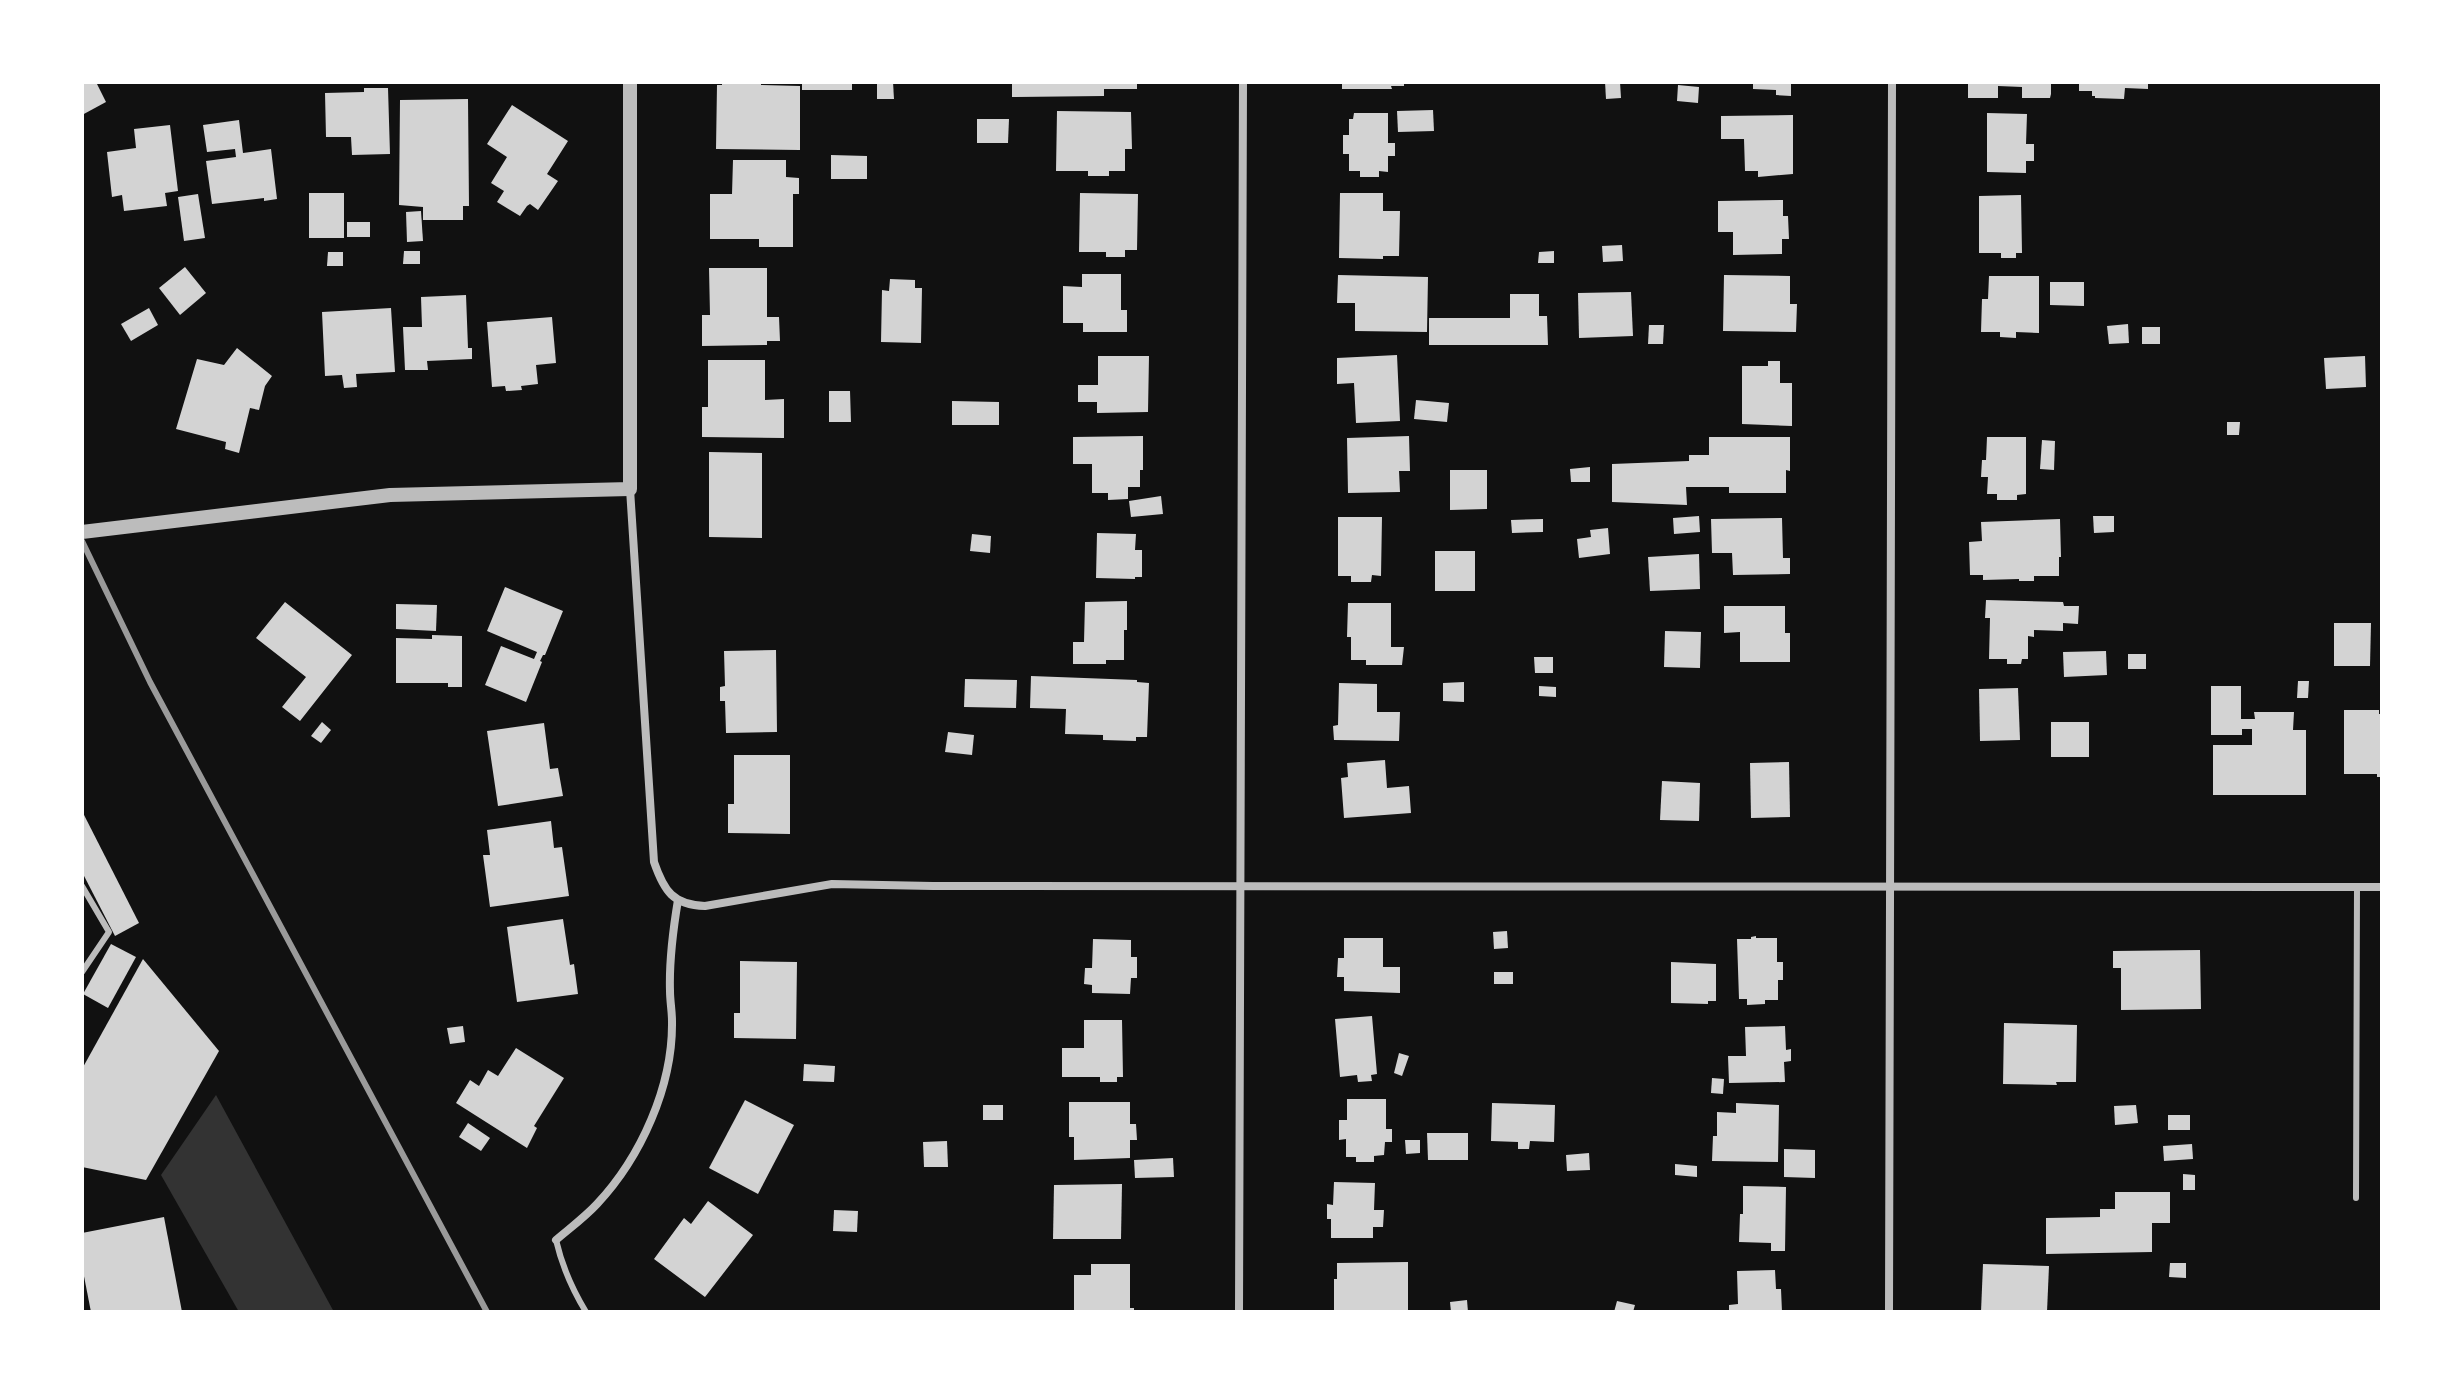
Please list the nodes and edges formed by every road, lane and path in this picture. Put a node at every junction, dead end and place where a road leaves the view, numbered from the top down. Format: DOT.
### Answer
graph roads {
  1 [pos="630,82"];
  2 [pos="1243,82"];
  3 [pos="1892,82"];
  4 [pos="630,489"];
  5 [pos="82,532"];
  6 [pos="1889,885"];
  7 [pos="82,886"];
  8 [pos="1239,886"];
  9 [pos="2357,887"];
  10 [pos="2382,887"];
  11 [pos="678,900"];
  12 [pos="82,972"];
  13 [pos="2356,1198"];
  14 [pos="556,1240"];
  15 [pos="586,1312"];
  16 [pos="1239,1312"];
  17 [pos="1889,1312"];
  1 -- 4 [label="street"];
  2 -- 8 [label="street"];
  3 -- 6 [label="street"];
  4 -- 5 [label="street"];
  4 -- 11 [label="street"];
  6 -- 8 [label="street"];
  6 -- 9 [label="street"];
  6 -- 17 [label="street"];
  7 -- 12 [label="lane"];
  8 -- 11 [label="street"];
  8 -- 16 [label="street"];
  9 -- 10 [label="street"];
  9 -- 13 [label="lane"];
  11 -- 14 [label="street"];
  14 -- 15 [label="lane"];
}
